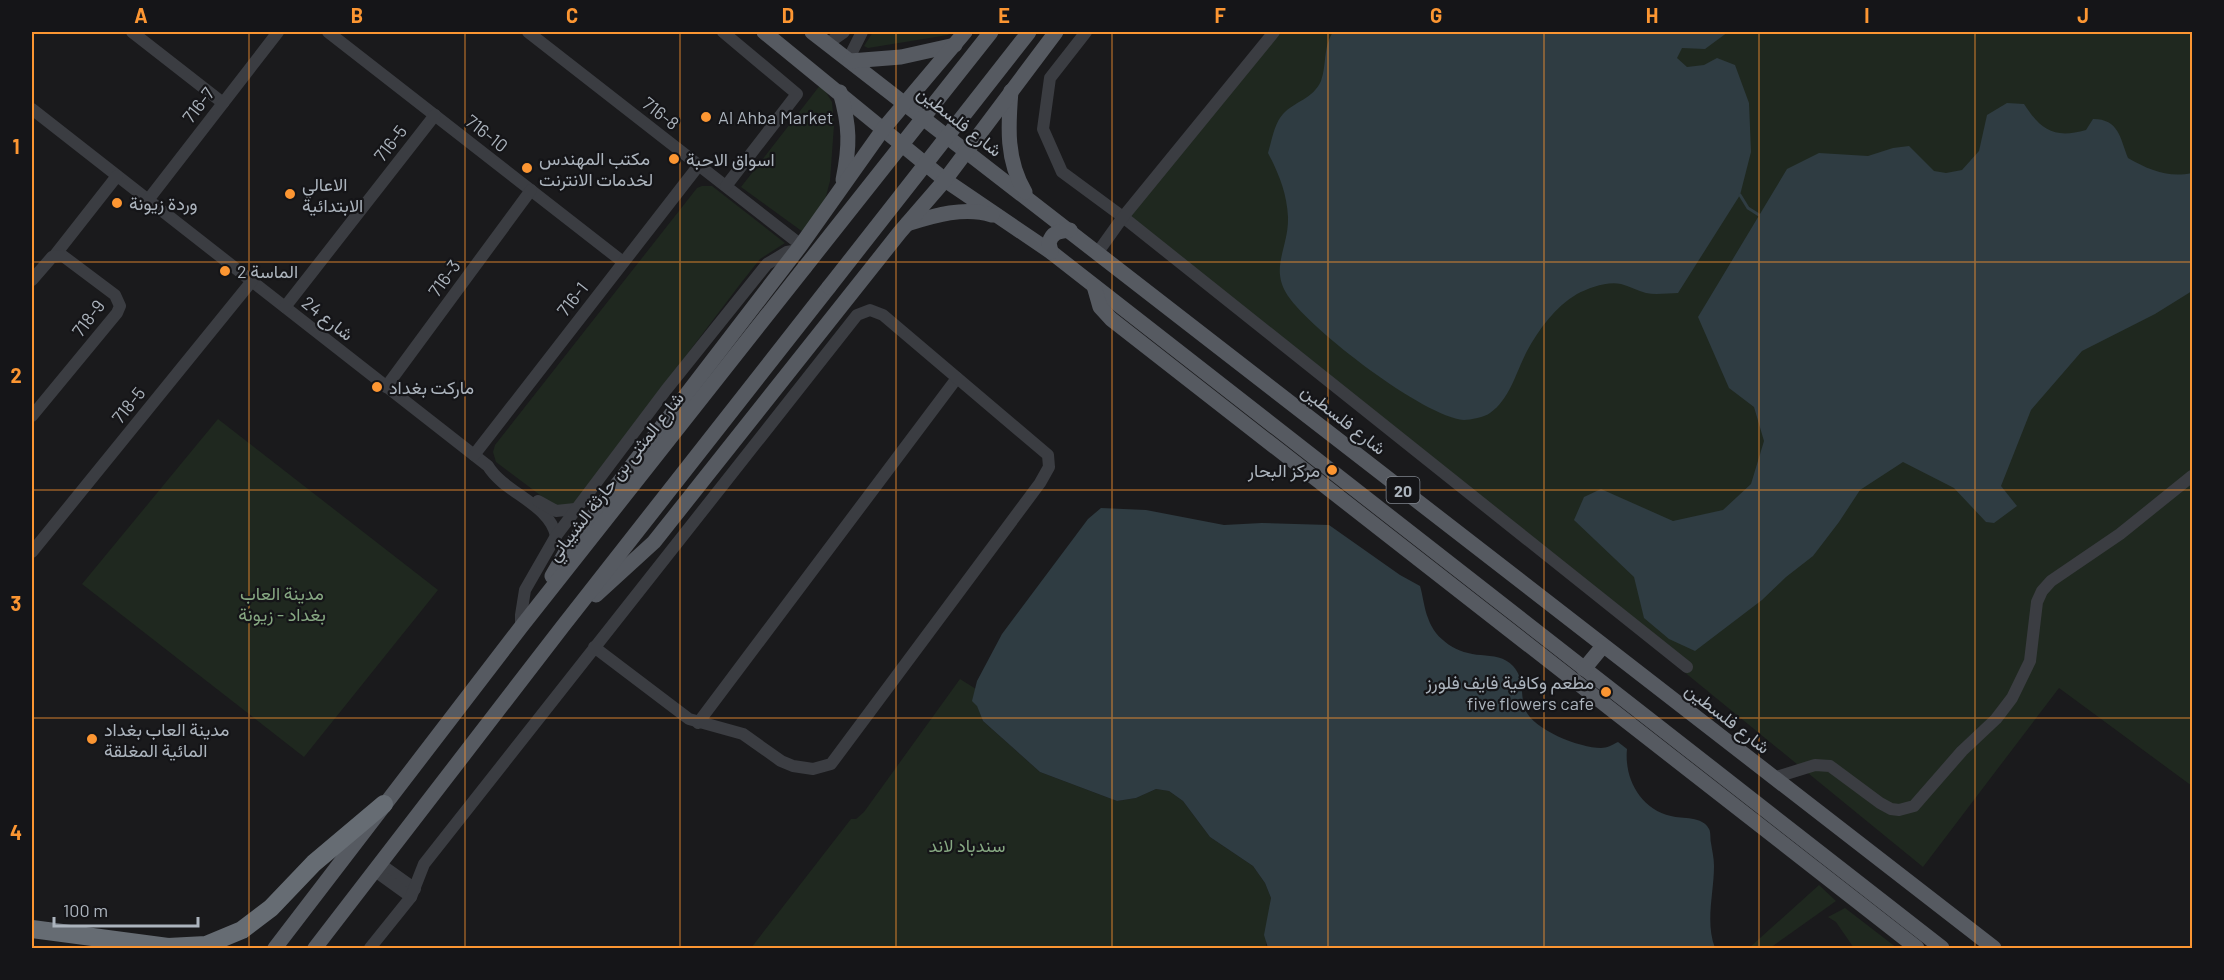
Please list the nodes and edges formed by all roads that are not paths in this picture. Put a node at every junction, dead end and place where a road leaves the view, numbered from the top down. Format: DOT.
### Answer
graph roads {
  1 [pos="132,32"];
  2 [pos="278,32"];
  3 [pos="328,32"];
  4 [pos="528,32"];
  5 [pos="723,32"];
  6 [pos="764,32"];
  7 [pos="812,32"];
  8 [pos="844,32"];
  9 [pos="862,32"];
  10 [pos="965,32"];
  11 [pos="991,32"];
  12 [pos="1029,32"];
  13 [pos="1056,32"];
  14 [pos="1086,32"];
  15 [pos="1274,32"];
  16 [pos="827,44"];
  17 [pos="955,45"];
  18 [pos="849,61"];
  19 [pos="1011,90"];
  20 [pos="840,92"];
  21 [pos="223,103"];
  22 [pos="904,103"];
  23 [pos="32,109"];
  24 [pos="435,115"];
  25 [pos="884,128"];
  26 [pos="966,151"];
  27 [pos="699,165"];
  28 [pos="117,176"];
  29 [pos="945,180"];
  30 [pos="726,186"];
  31 [pos="841,186"];
  32 [pos="531,190"];
  33 [pos="1028,198"];
  34 [pos="148,200"];
  35 [pos="1123,217"];
  36 [pos="1006,221"];
  37 [pos="907,224"];
  38 [pos="1070,230"];
  39 [pos="800,248"];
  40 [pos="1051,252"];
  41 [pos="1098,252"];
  42 [pos="55,255"];
  43 [pos="623,262"];
  44 [pos="32,280"];
  45 [pos="252,281"];
  46 [pos="1094,286"];
  47 [pos="285,307"];
  48 [pos="957,378"];
  49 [pos="386,387"];
  50 [pos="32,416"];
  51 [pos="474,455"];
  52 [pos="1292,460"];
  53 [pos="1324,465"];
  54 [pos="488,466"];
  55 [pos="2193,476"];
  56 [pos="575,509"];
  57 [pos="556,536"];
  58 [pos="32,552"];
  59 [pos="563,626"];
  60 [pos="521,627"];
  61 [pos="1603,646"];
  62 [pos="594,647"];
  63 [pos="1687,667"];
  64 [pos="1584,669"];
  65 [pos="698,723"];
  66 [pos="1773,778"];
  67 [pos="384,804"];
  68 [pos="378,867"];
  69 [pos="413,893"];
  70 [pos="32,929"];
  71 [pos="275,948"];
  72 [pos="315,948"];
  73 [pos="370,948"];
  74 [pos="1917,948"];
  75 [pos="1942,948"];
  76 [pos="1994,948"];
  1 -- 21 [label="street"];
  2 -- 21 [label="street, 716-7"];
  3 -- 24 [label="street, 716-10"];
  4 -- 27 [label="street, 716-8"];
  5 -- 30 [label="street"];
  6 -- 20 [label="main road, 20"];
  7 -- 16 [label="main road, شارع فلسطين / 20"];
  8 -- 16 [label="street"];
  9 -- 18 [label="street"];
  10 -- 17 [label="main road"];
  11 -- 60 [label="main road, شارع المثنى بن حارثة الشيباني, bridge"];
  12 -- 59 [label="main road, bridge"];
  13 -- 19 [label="main road"];
  14 -- 35 [label="street"];
  15 -- 35 [label="street"];
  16 -- 18 [label="main road, شارع فلسطين / 20"];
  17 -- 18 [label="main road"];
  17 -- 22 [label="main road"];
  18 -- 22 [label="main road, شارع فلسطين / 20"];
  19 -- 26 [label="main road"];
  19 -- 33 [label="main road"];
  20 -- 25 [label="main road, 20"];
  20 -- 31 [label="main road"];
  21 -- 34 [label="street, 716-7"];
  22 -- 25 [label="main road"];
  22 -- 26 [label="main road, شارع فلسطين / 20"];
  23 -- 28 [label="street, شارع 24"];
  24 -- 32 [label="street, 716-10"];
  24 -- 47 [label="street, 716-5"];
  25 -- 29 [label="main road, 20"];
  25 -- 31 [label="main road"];
  26 -- 29 [label="main road"];
  26 -- 33 [label="main road, شارع فلسطين / 20"];
  27 -- 30 [label="street, 716-8"];
  27 -- 43 [label="street, 716-1"];
  28 -- 34 [label="street, شارع 24"];
  28 -- 42 [label="street"];
  29 -- 36 [label="main road, 20"];
  29 -- 37 [label="main road"];
  30 -- 39 [label="street, 716-8"];
  31 -- 39 [label="main road"];
  32 -- 43 [label="street, 716-10"];
  32 -- 49 [label="street, 716-3"];
  33 -- 38 [label="main road, شارع فلسطين / 20"];
  34 -- 45 [label="street, شارع 24"];
  35 -- 41 [label="street"];
  35 -- 63 [label="street"];
  36 -- 37 [label="main road"];
  36 -- 40 [label="main road, 20"];
  37 -- 59 [label="main road"];
  38 -- 40 [label="main road"];
  38 -- 41 [label="main road, شارع فلسطين / 20"];
  39 -- 56 [label="street"];
  39 -- 60 [label="main road"];
  40 -- 46 [label="main road, 20"];
  41 -- 61 [label="main road, شارع فلسطين / 20"];
  42 -- 44 [label="street"];
  42 -- 50 [label="street, 718-9"];
  43 -- 51 [label="street, 716-1"];
  45 -- 47 [label="street, شارع 24"];
  45 -- 58 [label="street, 718-5"];
  46 -- 52 [label="main road"];
  46 -- 53 [label="main road, 20"];
  47 -- 49 [label="street, شارع 24"];
  48 -- 62 [label="street"];
  48 -- 65 [label="street"];
  48 -- 65 [label="street"];
  49 -- 51 [label="street, شارع 24"];
  51 -- 54 [label="street, شارع 24"];
  52 -- 53 [label="main road"];
  52 -- 74 [label="main road"];
  53 -- 64 [label="main road, 20"];
  54 -- 56 [label="street, شارع 24"];
  54 -- 57 [label="street, شارع 24"];
  55 -- 66 [label="street"];
  56 -- 57 [label="street"];
  57 -- 60 [label="street"];
  59 -- 68 [label="main road"];
  60 -- 67 [label="main road, شارع المثنى بن حارثة الشيباني"];
  61 -- 64 [label="main road"];
  61 -- 66 [label="main road, شارع فلسطين / 20"];
  62 -- 65 [label="street"];
  62 -- 69 [label="street"];
  64 -- 75 [label="main road, 20"];
  66 -- 76 [label="main road, شارع فلسطين / 20"];
  67 -- 70 [label="highway"];
  67 -- 71 [label="main road, شارع المثنى بن حارثة الشيباني"];
  68 -- 69 [label="street"];
  68 -- 72 [label="main road"];
  69 -- 73 [label="street"];
}
